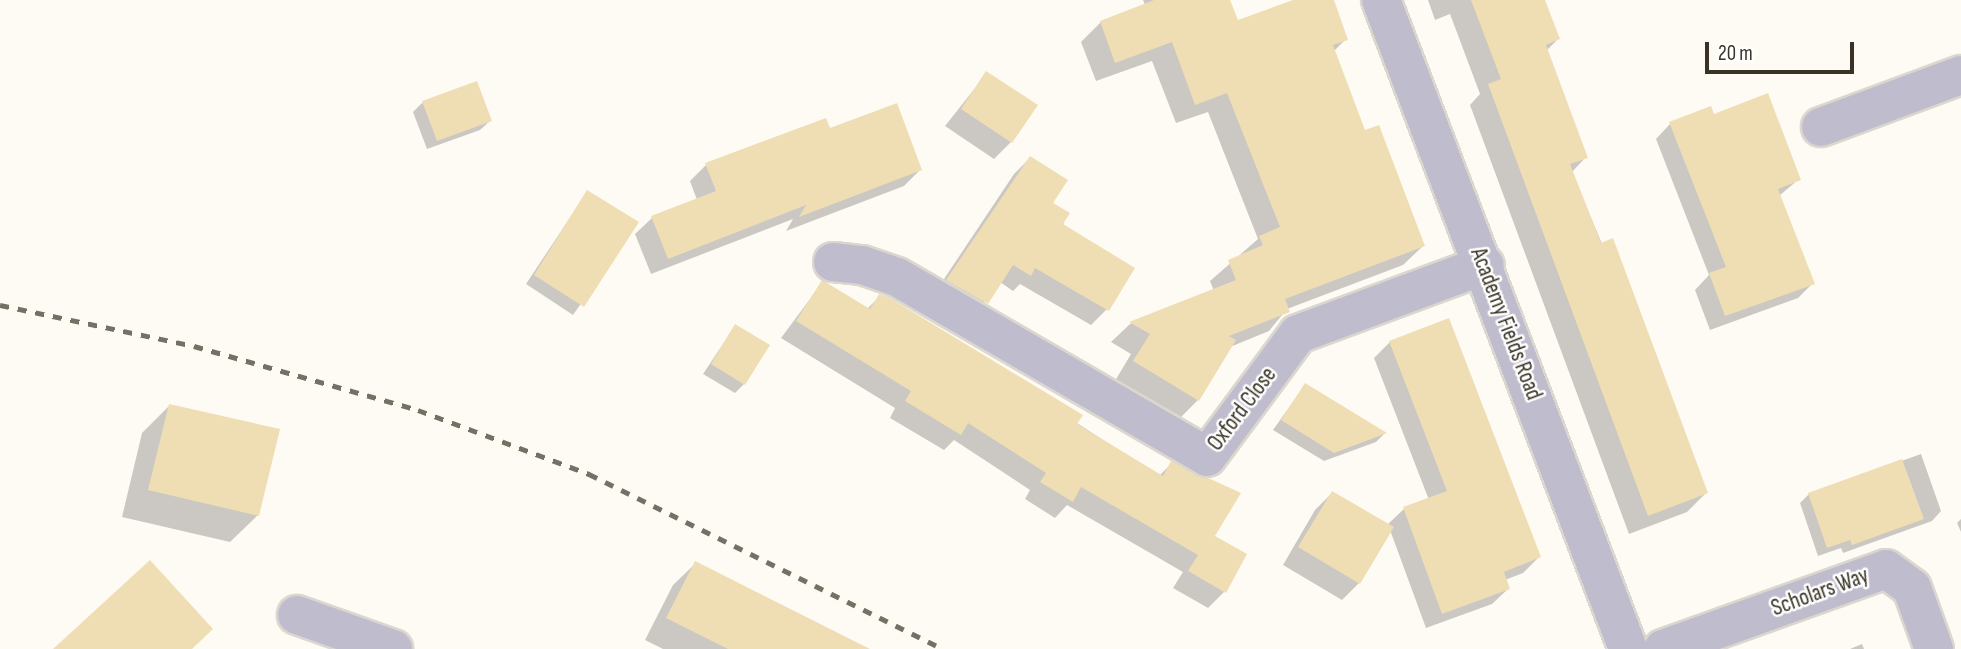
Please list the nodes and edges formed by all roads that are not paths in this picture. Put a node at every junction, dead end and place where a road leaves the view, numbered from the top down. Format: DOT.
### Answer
graph roads {
  1 [pos="1381,0"];
  2 [pos="1961,75"];
  3 [pos="1821,127"];
  4 [pos="833,262"];
  5 [pos="1485,265"];
  6 [pos="298,615"];
  7 [pos="393,649"];
  8 [pos="1628,649"];
  9 [pos="1663,649"];
  10 [pos="1934,649"];
  1 -- 5 [label="street, Academy Fields Road"];
  2 -- 3 [label="street"];
  4 -- 5 [label="street, Oxford Close"];
  5 -- 8 [label="street, Academy Fields Road"];
  6 -- 7 [label="street"];
  9 -- 10 [label="street, Scholars Way"];
}
